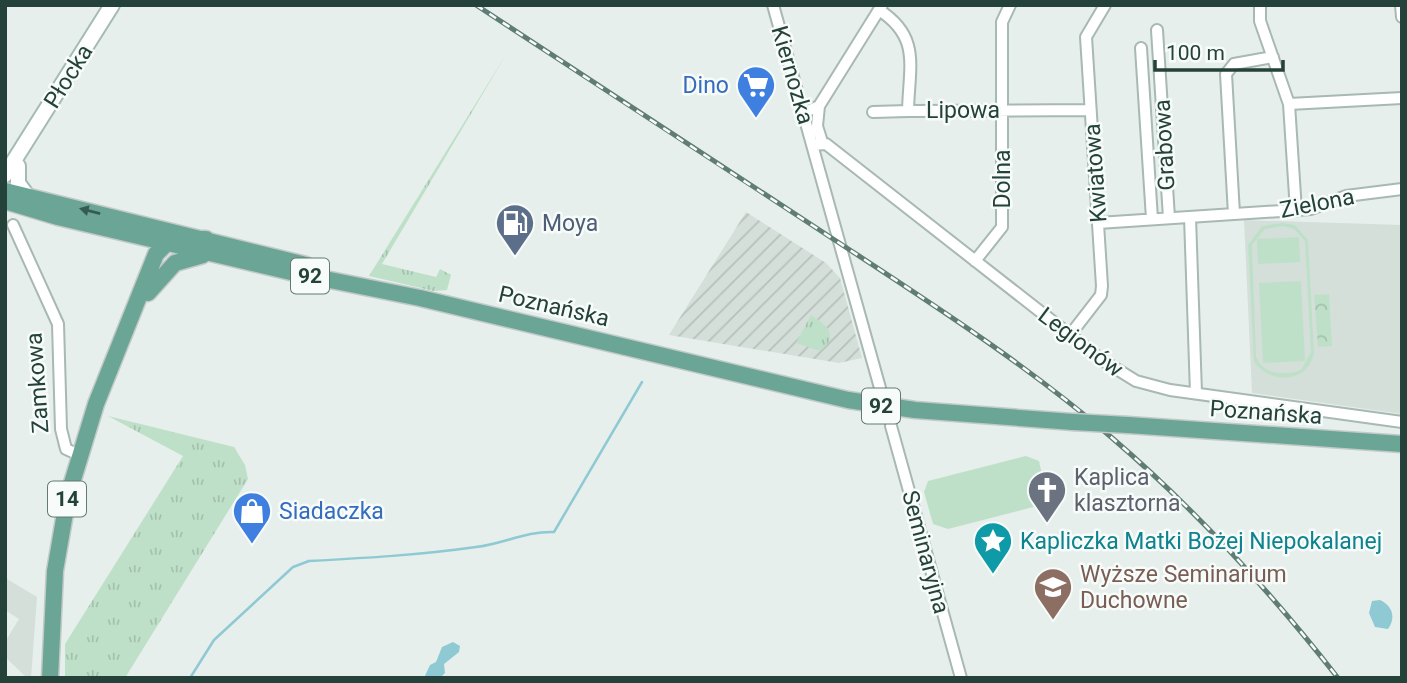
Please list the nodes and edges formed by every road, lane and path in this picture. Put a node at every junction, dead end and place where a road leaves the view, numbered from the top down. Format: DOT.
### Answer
graph roads {
  1 [pos="112,5"];
  2 [pos="773,5"];
  3 [pos="1010,5"];
  4 [pos="1105,5"];
  5 [pos="1260,5"];
  6 [pos="1401,5"];
  7 [pos="880,8"];
  8 [pos="1402,17"];
  9 [pos="1157,30"];
  10 [pos="1141,48"];
  11 [pos="1273,57"];
  12 [pos="1402,98"];
  13 [pos="1289,104"];
  14 [pos="819,106"];
  15 [pos="1003,110"];
  16 [pos="1090,110"];
  17 [pos="908,111"];
  18 [pos="873,112"];
  19 [pos="803,113"];
  20 [pos="817,144"];
  21 [pos="24,146"];
  22 [pos="18,166"];
  23 [pos="5,175"];
  24 [pos="1402,189"];
  25 [pos="26,194"];
  26 [pos="6,196"];
  27 [pos="1296,211"];
  28 [pos="1234,214"];
  29 [pos="1190,217"];
  30 [pos="1169,218"];
  31 [pos="1152,219"];
  32 [pos="1098,223"];
  33 [pos="13,225"];
  34 [pos="154,227"];
  35 [pos="112,230"];
  36 [pos="206,239"];
  37 [pos="167,242"];
  38 [pos="215,254"];
  39 [pos="975,261"];
  40 [pos="145,291"];
  41 [pos="405,294"];
  42 [pos="1070,335"];
  43 [pos="880,388"];
  44 [pos="1196,393"];
  45 [pos="1402,422"];
  46 [pos="891,426"];
  47 [pos="1402,444"];
  48 [pos="79,455"];
  49 [pos="50,678"];
  50 [pos="961,678"];
  1 -- 21 [label="main road, Płocka"];
  2 -- 19 [label="street, Kiernozka"];
  3 -- 15 [label="street, Dolna"];
  4 -- 16 [label="street, Kwiatowa"];
  5 -- 11 [label="street"];
  6 -- 8 [label="street"];
  7 -- 14 [label="street"];
  7 -- 17 [label="street, Lipowa"];
  9 -- 30 [label="street, Grabowa"];
  10 -- 31 [label="street"];
  11 -- 13 [label="street"];
  11 -- 28 [label="street"];
  12 -- 13 [label="street"];
  13 -- 27 [label="street"];
  14 -- 19 [label="street"];
  14 -- 20 [label="street"];
  15 -- 16 [label="street, Lipowa"];
  15 -- 17 [label="street, Lipowa"];
  15 -- 39 [label="street, Dolna"];
  16 -- 32 [label="street, Kwiatowa"];
  17 -- 18 [label="street"];
  19 -- 20 [label="street, Kiernozka"];
  20 -- 39 [label="street, Legionów"];
  20 -- 43 [label="street"];
  21 -- 22 [label="main road, Płocka"];
  21 -- 23 [label="main road, Płocka"];
  22 -- 25 [label="main road"];
  22 -- 26 [label="main road, Płocka"];
  24 -- 27 [label="street, Zielona"];
  25 -- 26 [label="main road, Poznańska / 92"];
  34 -- 25 [label="main road, Poznańska / 92, one-way"];
  26 -- 35 [label="main road, Poznańska / 92"];
  27 -- 28 [label="street, Zielona"];
  28 -- 29 [label="street, Zielona"];
  29 -- 30 [label="street, Zielona"];
  29 -- 44 [label="street"];
  30 -- 31 [label="street, Zielona"];
  31 -- 32 [label="street, Zielona"];
  32 -- 42 [label="street, Kwiatowa"];
  33 -- 48 [label="street, Zamkowa"];
  34 -- 36 [label="main road, Poznańska / 92"];
  34 -- 37 [label="main road"];
  35 -- 37 [label="main road, Poznańska / 92"];
  35 -- 40 [label="main road, Zamkowa / 14"];
  36 -- 37 [label="main road, Poznańska"];
  36 -- 41 [label="main road, Poznańska / 92"];
  37 -- 38 [label="main road, Poznańska / 92"];
  37 -- 40 [label="main road, Zamkowa / 14"];
  38 -- 40 [label="main road, Zamkowa / 14"];
  38 -- 41 [label="main road, Poznańska / 92"];
  39 -- 42 [label="street, Legionów"];
  40 -- 48 [label="main road, Zamkowa / 14"];
  41 -- 47 [label="main road, Poznańska / 92, bridge"];
  42 -- 44 [label="street, Legionów"];
  44 -- 45 [label="street, Legionów"];
  46 -- 50 [label="street, Seminaryjna"];
  48 -- 49 [label="main road, Zamkowa / 14"];
}
